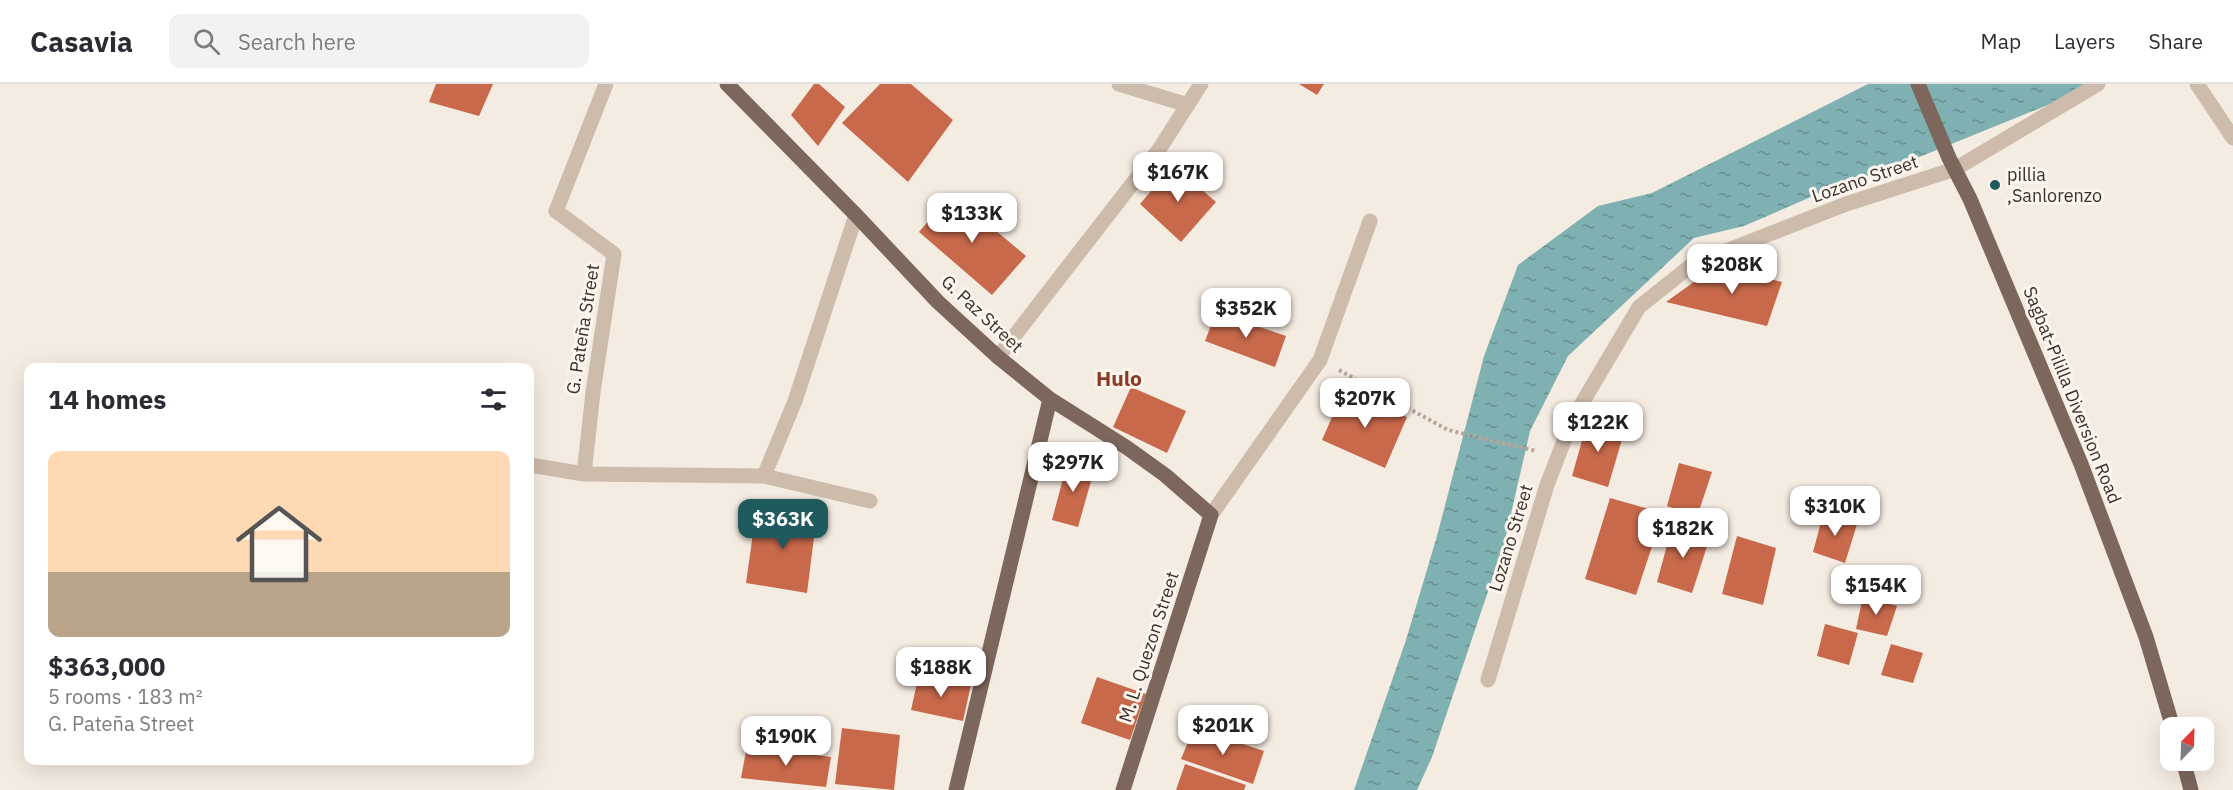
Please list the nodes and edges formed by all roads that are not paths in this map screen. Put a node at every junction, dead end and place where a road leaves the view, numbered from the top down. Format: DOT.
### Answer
graph roads {
  1 [pos="606,84"];
  2 [pos="727,84"];
  3 [pos="1119,84"];
  4 [pos="1202,84"];
  5 [pos="1918,84"];
  6 [pos="2098,84"];
  7 [pos="2197,84"];
  8 [pos="1188,105"];
  9 [pos="2233,138"];
  10 [pos="1952,164"];
  11 [pos="856,215"];
  12 [pos="1370,221"];
  13 [pos="998,357"];
  14 [pos="1050,399"];
  15 [pos="534,466"];
  16 [pos="584,474"];
  17 [pos="764,476"];
  18 [pos="870,501"];
  19 [pos="1211,516"];
  20 [pos="1488,680"];
  21 [pos="2170,717"];
  22 [pos="2185,771"];
  23 [pos="956,790"];
  24 [pos="1123,790"];
  25 [pos="2191,790"];
  1 -- 16 [label="street, G. Pateña Street"];
  2 -- 11 [label="main road, G. Paz Street"];
  3 -- 8 [label="street"];
  4 -- 8 [label="street"];
  5 -- 10 [label="main road, Sagbat-Pililla Diversion Road"];
  6 -- 10 [label="street, Lozano Street"];
  7 -- 9 [label="street"];
  8 -- 13 [label="street"];
  10 -- 20 [label="street, Lozano Street"];
  10 -- 21 [label="main road, Sagbat-Pililla Diversion Road"];
  11 -- 13 [label="main road, G. Paz Street"];
  11 -- 17 [label="street"];
  12 -- 19 [label="street"];
  13 -- 14 [label="main road, G. Paz Street"];
  14 -- 19 [label="main road, G. Paz Street"];
  14 -- 23 [label="main road"];
  15 -- 16 [label="street"];
  16 -- 17 [label="street"];
  17 -- 18 [label="street"];
  19 -- 24 [label="main road, M. L. Quezon Street"];
  22 -- 25 [label="main road"];
}
